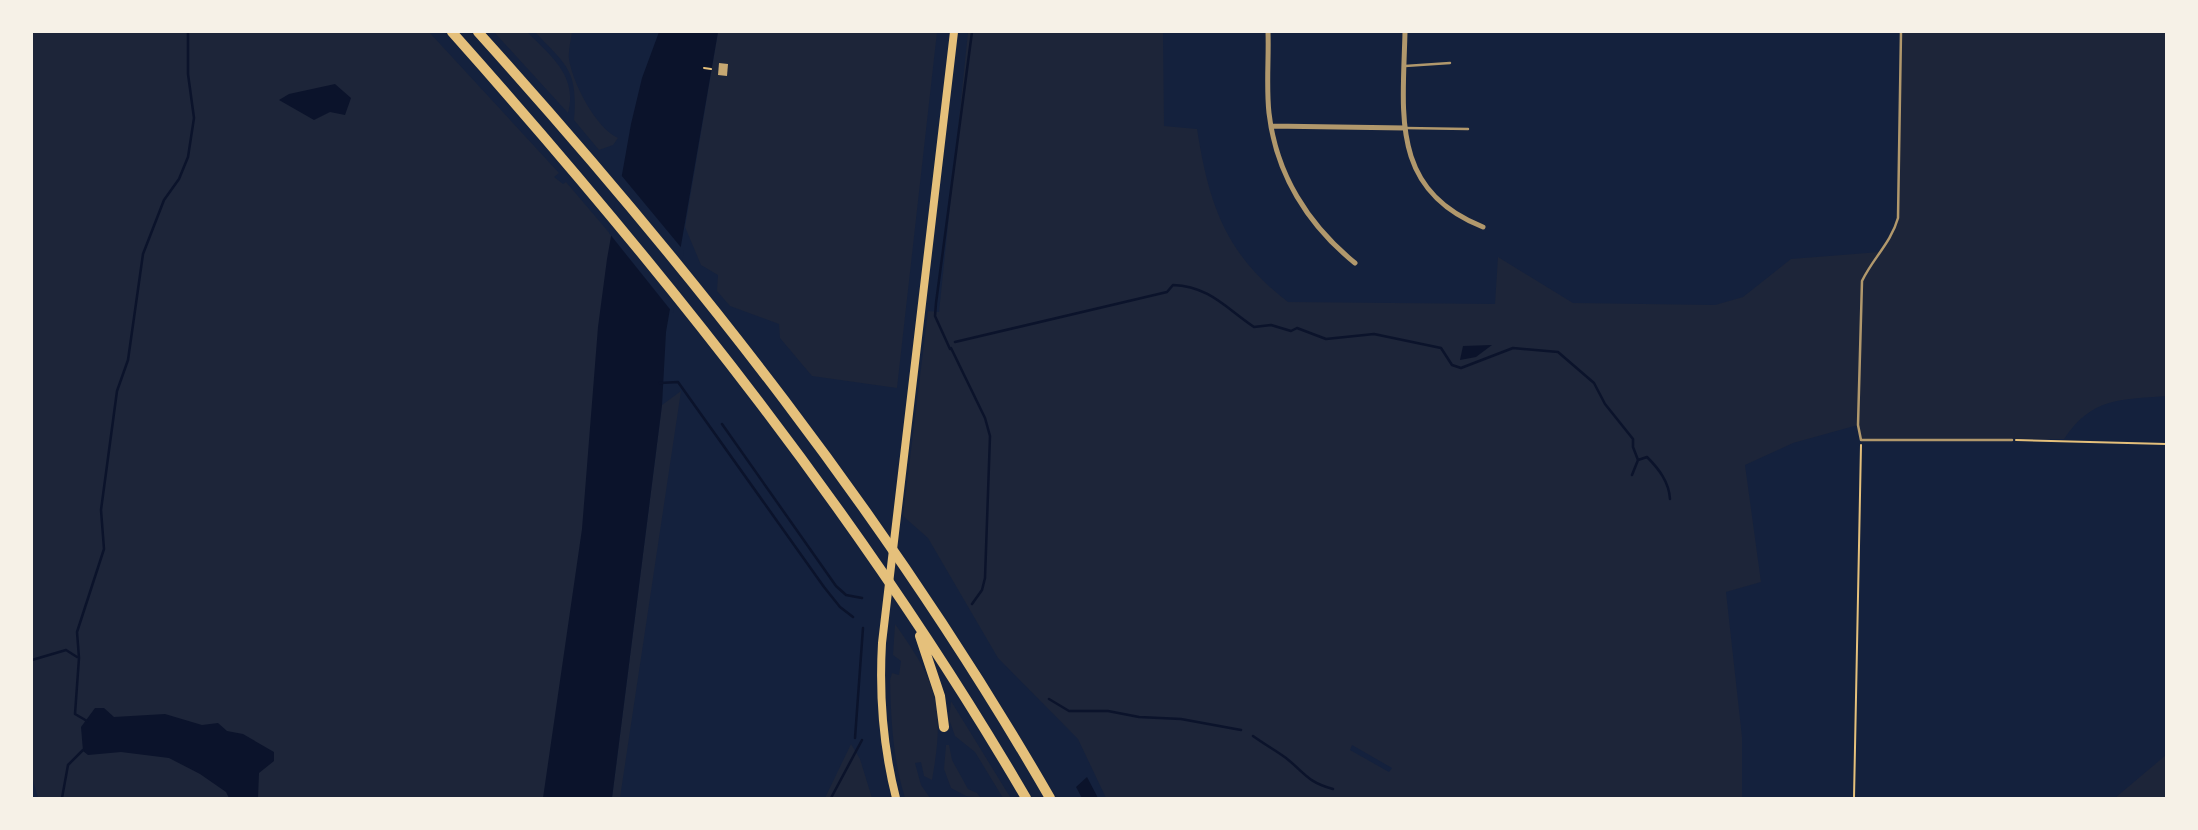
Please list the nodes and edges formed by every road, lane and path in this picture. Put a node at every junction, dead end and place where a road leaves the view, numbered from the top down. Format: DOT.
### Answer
graph roads {
  1 [pos="452,32"];
  2 [pos="478,32"];
  3 [pos="954,32"];
  4 [pos="1268,32"];
  5 [pos="1405,32"];
  6 [pos="1901,32"];
  7 [pos="1450,63"];
  8 [pos="1405,66"];
  9 [pos="704,68"];
  10 [pos="710,69"];
  11 [pos="1271,126"];
  12 [pos="1405,128"];
  13 [pos="1468,129"];
  14 [pos="1483,227"];
  15 [pos="1355,263"];
  16 [pos="1861,440"];
  17 [pos="2012,440"];
  18 [pos="2166,444"];
  19 [pos="916,622"];
  20 [pos="944,727"];
  21 [pos="896,799"];
  22 [pos="1026,799"];
  23 [pos="1050,799"];
  24 [pos="1854,799"];
  1 -- 19 [label="highway"];
  2 -- 23 [label="highway"];
  3 -- 21 [label="main road"];
  4 -- 11 [label="street"];
  5 -- 8 [label="street"];
  6 -- 16 [label="lane"];
  7 -- 8 [label="lane"];
  8 -- 12 [label="street"];
  9 -- 10 [label="path"];
  11 -- 12 [label="street"];
  11 -- 15 [label="street"];
  12 -- 13 [label="lane"];
  12 -- 14 [label="street"];
  16 -- 17 [label="lane"];
  16 -- 24 [label="path"];
  17 -- 18 [label="path"];
  19 -- 20 [label="highway"];
  19 -- 22 [label="highway"];
}
